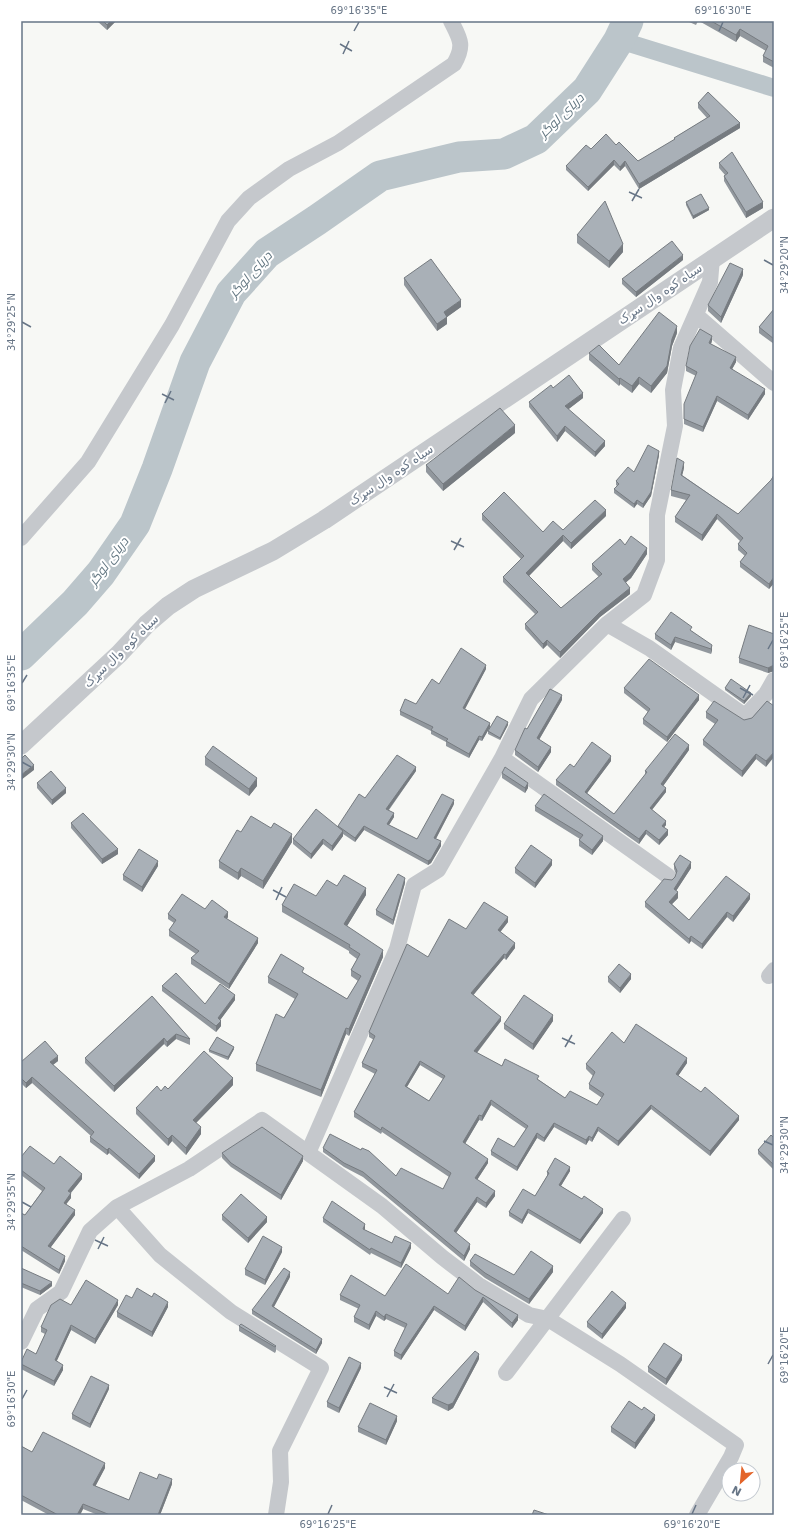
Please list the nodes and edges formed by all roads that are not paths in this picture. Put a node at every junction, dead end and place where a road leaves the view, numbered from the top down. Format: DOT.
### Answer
graph roads {
  1 [pos="451,21"];
  2 [pos="774,218"];
  3 [pos="712,258"];
  4 [pos="696,315"];
  5 [pos="774,383"];
  6 [pos="21,538"];
  7 [pos="607,624"];
  8 [pos="774,680"];
  9 [pos="21,745"];
  10 [pos="502,758"];
  11 [pos="668,876"];
  12 [pos="308,1153"];
  13 [pos="117,1207"];
  14 [pos="623,1219"];
  15 [pos="548,1319"];
  16 [pos="21,1342"];
  17 [pos="506,1373"];
  18 [pos="276,1515"];
  19 [pos="697,1515"];
  1 -- 6 [label="street"];
  2 -- 3 [label="street, سیاه کوه وال سړک"];
  3 -- 4 [label="street"];
  3 -- 9 [label="street, سیاه کوه وال سړک"];
  4 -- 5 [label="street"];
  4 -- 7 [label="street"];
  7 -- 8 [label="street"];
  7 -- 10 [label="street"];
  10 -- 11 [label="street"];
  10 -- 12 [label="street"];
  12 -- 13 [label="street"];
  12 -- 15 [label="street"];
  13 -- 16 [label="street"];
  13 -- 18 [label="street"];
  14 -- 15 [label="street"];
  15 -- 17 [label="street"];
  15 -- 19 [label="street"];
}
